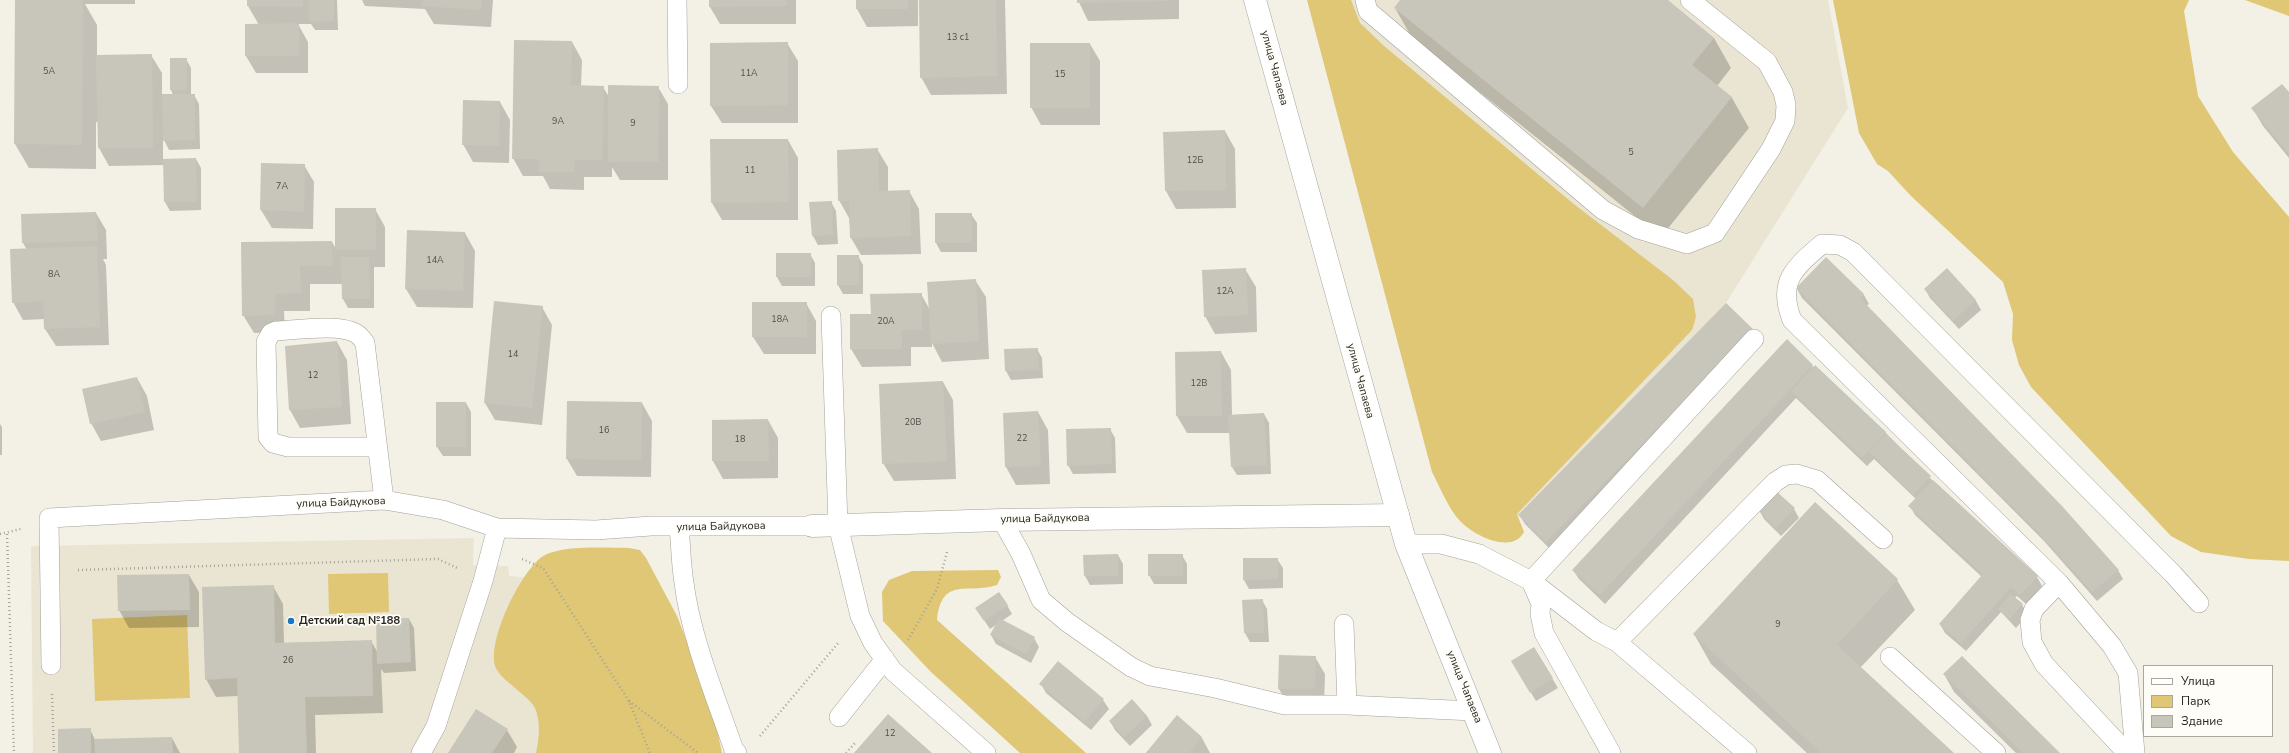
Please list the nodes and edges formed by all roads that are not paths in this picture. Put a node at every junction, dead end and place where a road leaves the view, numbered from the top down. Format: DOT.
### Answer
graph roads {
  1 [pos="677,0"];
  2 [pos="1255,0"];
  3 [pos="1365,0"];
  4 [pos="1690,0"];
  5 [pos="678,84"];
  6 [pos="831,316"];
  7 [pos="1754,339"];
  8 [pos="377,446"];
  9 [pos="384,500"];
  10 [pos="1398,515"];
  11 [pos="1002,520"];
  12 [pos="838,525"];
  13 [pos="812,526"];
  14 [pos="497,528"];
  15 [pos="679,528"];
  16 [pos="1883,539"];
  17 [pos="1406,544"];
  18 [pos="1531,581"];
  19 [pos="2059,583"];
  20 [pos="2199,603"];
  21 [pos="1344,624"];
  22 [pos="1617,642"];
  23 [pos="1890,658"];
  24 [pos="51,665"];
  25 [pos="889,665"];
  26 [pos="1347,705"];
  27 [pos="1473,711"];
  28 [pos="839,717"];
  29 [pos="736,752"];
  30 [pos="421,753"];
  31 [pos="986,753"];
  32 [pos="1490,753"];
  33 [pos="1611,753"];
  34 [pos="1748,753"];
  35 [pos="1996,753"];
  36 [pos="2127,753"];
  37 [pos="2134,753"];
  1 -- 5 [label="lane"];
  2 -- 10 [label="main road, улица Чапаева"];
  3 -- 4 [label="lane"];
  6 -- 12 [label="lane"];
  7 -- 18 [label="lane"];
  8 -- 8 [label="lane"];
  8 -- 9 [label="lane"];
  9 -- 14 [label="lane, улица Байдукова"];
  9 -- 24 [label="lane, улица Байдукова"];
  10 -- 11 [label="main road, улица Байдукова"];
  10 -- 17 [label="main road, улица Чапаева"];
  11 -- 12 [label="main road, улица Байдукова"];
  11 -- 26 [label="lane"];
  12 -- 13 [label="main road, улица Байдукова"];
  12 -- 25 [label="lane"];
  13 -- 15 [label="lane, улица Байдукова"];
  14 -- 15 [label="lane, улица Байдукова"];
  14 -- 30 [label="lane"];
  15 -- 29 [label="lane"];
  16 -- 22 [label="lane"];
  17 -- 18 [label="lane"];
  17 -- 27 [label="main road, улица Чапаева"];
  18 -- 22 [label="lane"];
  18 -- 33 [label="lane"];
  19 -- 20 [label="lane"];
  19 -- 36 [label="lane"];
  19 -- 37 [label="lane"];
  21 -- 26 [label="lane"];
  22 -- 34 [label="lane"];
  23 -- 35 [label="lane"];
  25 -- 28 [label="lane"];
  25 -- 31 [label="lane"];
  26 -- 27 [label="lane"];
  27 -- 32 [label="main road, улица Чапаева"];
}
